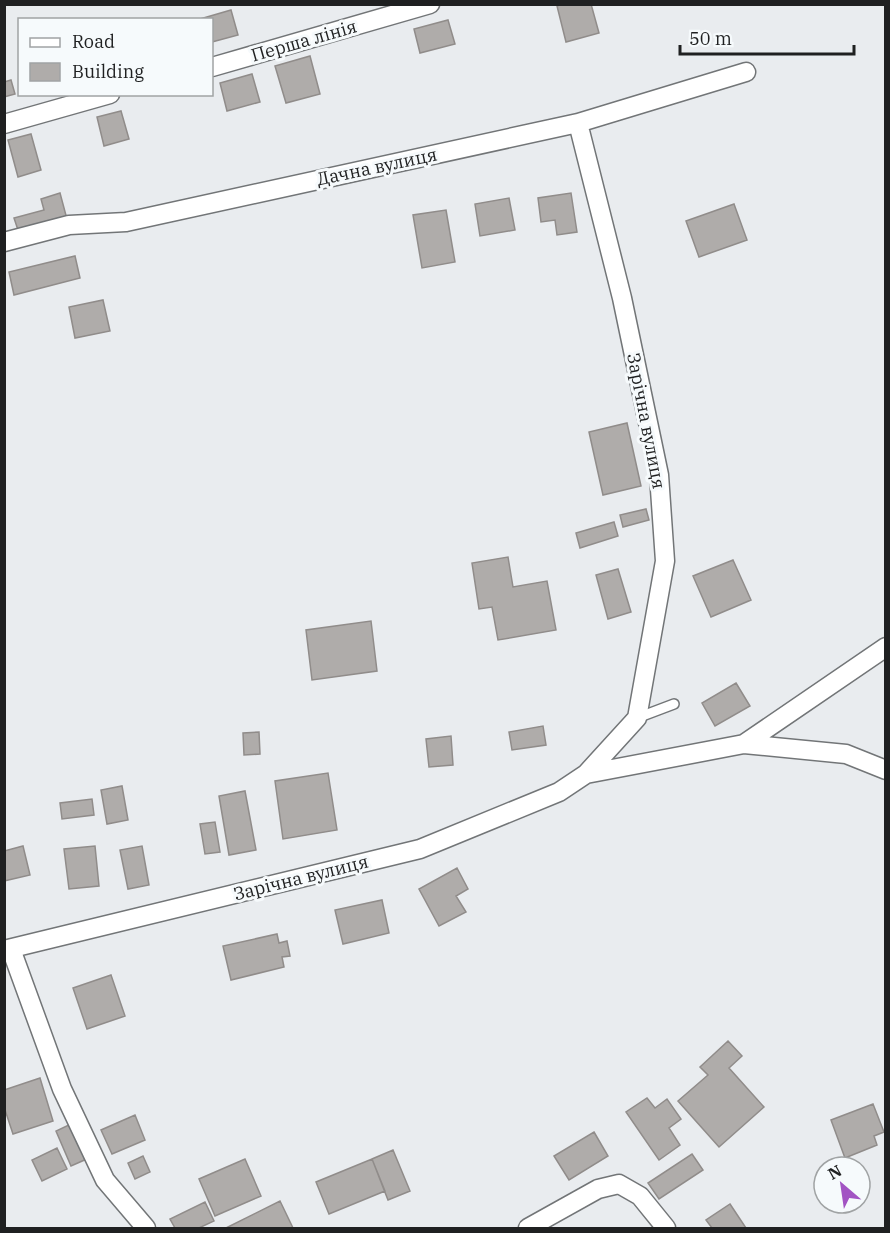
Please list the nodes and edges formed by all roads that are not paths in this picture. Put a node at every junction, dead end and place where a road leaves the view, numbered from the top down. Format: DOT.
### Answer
graph roads {
  1 [pos="430,4"];
  2 [pos="213,67"];
  3 [pos="746,72"];
  4 [pos="103,96"];
  5 [pos="578,123"];
  6 [pos="4,124"];
  7 [pos="4,242"];
  8 [pos="885,647"];
  9 [pos="674,704"];
  10 [pos="637,718"];
  11 [pos="744,744"];
  12 [pos="885,770"];
  13 [pos="586,774"];
  14 [pos="8,949"];
  15 [pos="146,1228"];
  16 [pos="528,1228"];
  17 [pos="666,1228"];
  1 -- 2 [label="street, Перша лінія"];
  3 -- 5 [label="street, Дачна вулиця"];
  4 -- 6 [label="street"];
  5 -- 7 [label="street, Дачна вулиця"];
  5 -- 10 [label="street, Зарічна вулиця"];
  8 -- 11 [label="street, Зарічна вулиця"];
  9 -- 10 [label="lane"];
  10 -- 13 [label="street, Зарічна вулиця"];
  11 -- 12 [label="street"];
  11 -- 13 [label="street, Зарічна вулиця"];
  13 -- 14 [label="street, Зарічна вулиця"];
  14 -- 15 [label="street"];
  16 -- 17 [label="street"];
}
